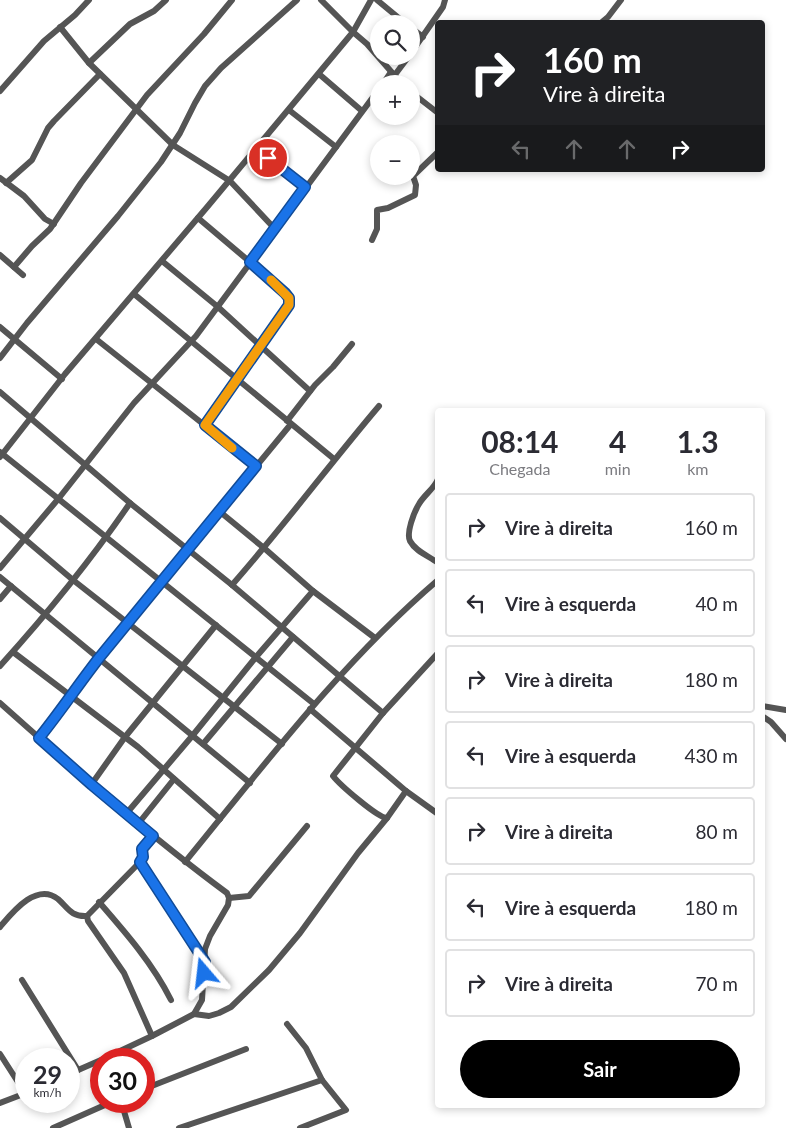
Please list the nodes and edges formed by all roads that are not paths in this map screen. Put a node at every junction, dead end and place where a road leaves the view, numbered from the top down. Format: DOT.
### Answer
graph roads {
  1 [pos="89,0"];
  2 [pos="166,0"];
  3 [pos="232,0"];
  4 [pos="297,0"];
  5 [pos="321,0"];
  6 [pos="371,0"];
  7 [pos="377,0"];
  8 [pos="445,0"];
  9 [pos="621,0"];
  10 [pos="395,15"];
  11 [pos="604,20"];
  12 [pos="60,27"];
  13 [pos="353,32"];
  14 [pos="420,35"];
  15 [pos="423,37"];
  16 [pos="420,41"];
  17 [pos="89,63"];
  18 [pos="401,65"];
  19 [pos="100,74"];
  20 [pos="319,74"];
  21 [pos="393,74"];
  22 [pos="0,91"];
  23 [pos="420,99"];
  24 [pos="370,101"];
  25 [pos="136,110"];
  26 [pos="289,110"];
  27 [pos="362,111"];
  28 [pos="435,111"];
  29 [pos="173,145"];
  30 [pos="336,147"];
  31 [pos="256,149"];
  32 [pos="435,155"];
  33 [pos="3,181"];
  34 [pos="230,181"];
  35 [pos="305,187"];
  36 [pos="198,218"];
  37 [pos="54,224"];
  38 [pos="275,228"];
  39 [pos="372,240"];
  40 [pos="0,255"];
  41 [pos="162,261"];
  42 [pos="250,262"];
  43 [pos="14,267"];
  44 [pos="23,275"];
  45 [pos="134,294"];
  46 [pos="218,307"];
  47 [pos="0,328"];
  48 [pos="96,338"];
  49 [pos="14,339"];
  50 [pos="192,341"];
  51 [pos="352,344"];
  52 [pos="259,345"];
  53 [pos="0,358"];
  54 [pos="62,379"];
  55 [pos="236,379"];
  56 [pos="152,384"];
  57 [pos="310,391"];
  58 [pos="0,392"];
  59 [pos="378,406"];
  60 [pos="32,418"];
  61 [pos="289,423"];
  62 [pos="205,425"];
  63 [pos="1,454"];
  64 [pos="334,459"];
  65 [pos="85,464"];
  66 [pos="256,466"];
  67 [pos="435,485"];
  68 [pos="59,498"];
  69 [pos="130,503"];
  70 [pos="219,512"];
  71 [pos="0,518"];
  72 [pos="106,537"];
  73 [pos="25,538"];
  74 [pos="264,548"];
  75 [pos="187,549"];
  76 [pos="435,561"];
  77 [pos="0,568"];
  78 [pos="0,577"];
  79 [pos="73,580"];
  80 [pos="162,582"];
  81 [pos="435,583"];
  82 [pos="232,585"];
  83 [pos="11,586"];
  84 [pos="313,591"];
  85 [pos="0,599"];
  86 [pos="45,613"];
  87 [pos="129,624"];
  88 [pos="216,625"];
  89 [pos="282,628"];
  90 [pos="293,637"];
  91 [pos="375,638"];
  92 [pos="13,652"];
  93 [pos="256,657"];
  94 [pos="435,657"];
  95 [pos="99,658"];
  96 [pos="0,666"];
  97 [pos="183,666"];
  98 [pos="268,666"];
  99 [pos="338,676"];
  100 [pos="71,696"];
  101 [pos="223,698"];
  102 [pos="153,702"];
  103 [pos="0,703"];
  104 [pos="234,706"];
  105 [pos="312,706"];
  106 [pos="765,706"];
  107 [pos="786,710"];
  108 [pos="383,713"];
  109 [pos="765,718"];
  110 [pos="193,736"];
  111 [pos="124,737"];
  112 [pos="39,738"];
  113 [pos="786,739"];
  114 [pos="203,744"];
  115 [pos="282,744"];
  116 [pos="355,749"];
  117 [pos="164,769"];
  118 [pos="174,779"];
  119 [pos="250,783"];
  120 [pos="92,785"];
  121 [pos="406,791"];
  122 [pos="435,812"];
  123 [pos="126,814"];
  124 [pos="387,818"];
  125 [pos="220,820"];
  126 [pos="138,824"];
  127 [pos="307,826"];
  128 [pos="153,836"];
  129 [pos="140,862"];
  130 [pos="186,862"];
  131 [pos="229,898"];
  132 [pos="99,902"];
  133 [pos="86,916"];
  134 [pos="0,926"];
  135 [pos="205,962"];
  136 [pos="22,980"];
  137 [pos="171,1000"];
  138 [pos="194,1014"];
  139 [pos="288,1024"];
  140 [pos="152,1036"];
  141 [pos="64,1048"];
  142 [pos="126,1048"];
  143 [pos="246,1049"];
  144 [pos="0,1054"];
  145 [pos="15,1076"];
  146 [pos="322,1080"];
  147 [pos="155,1085"];
  148 [pos="15,1097"];
  149 [pos="0,1103"];
  150 [pos="90,1112"];
  151 [pos="124,1113"];
  152 [pos="53,1128"];
  153 [pos="129,1128"];
  154 [pos="179,1128"];
  155 [pos="300,1128"];
  1 -- 12 [label="street"];
  2 -- 17 [label="street"];
  3 -- 25 [label="street"];
  4 -- 29 [label="street"];
  5 -- 13 [label="street"];
  6 -- 13 [label="street"];
  7 -- 10 [label="street"];
  8 -- 15 [label="street"];
  9 -- 11 [label="street"];
  12 -- 17 [label="street"];
  12 -- 22 [label="street"];
  13 -- 20 [label="street"];
  13 -- 21 [label="street"];
  14 -- 15 [label="street"];
  15 -- 16 [label="street"];
  17 -- 19 [label="street"];
  18 -- 21 [label="street"];
  19 -- 25 [label="street"];
  19 -- 33 [label="street"];
  20 -- 26 [label="street"];
  20 -- 27 [label="street"];
  23 -- 28 [label="street"];
  24 -- 27 [label="street"];
  25 -- 29 [label="street"];
  25 -- 37 [label="street"];
  26 -- 30 [label="street"];
  26 -- 31 [label="street"];
  27 -- 30 [label="street"];
  29 -- 34 [label="street"];
  29 -- 49 [label="street"];
  30 -- 35 [label="street"];
  31 -- 34 [label="street"];
  31 -- 35 [label="street"];
  32 -- 39 [label="street"];
  33 -- 37 [label="street"];
  34 -- 36 [label="street"];
  34 -- 38 [label="street"];
  35 -- 38 [label="street"];
  36 -- 41 [label="street"];
  36 -- 42 [label="street"];
  37 -- 43 [label="street"];
  38 -- 42 [label="street"];
  40 -- 43 [label="street"];
  41 -- 45 [label="street"];
  41 -- 46 [label="street"];
  42 -- 46 [label="street"];
  42 -- 52 [label="street"];
  43 -- 44 [label="street"];
  45 -- 48 [label="street"];
  45 -- 50 [label="street"];
  46 -- 50 [label="street"];
  46 -- 52 [label="street"];
  47 -- 49 [label="street"];
  48 -- 54 [label="street"];
  48 -- 56 [label="street"];
  49 -- 53 [label="street"];
  49 -- 54 [label="street"];
  50 -- 55 [label="street"];
  50 -- 56 [label="street"];
  51 -- 57 [label="street"];
  52 -- 55 [label="street"];
  52 -- 57 [label="street"];
  54 -- 60 [label="street"];
  55 -- 61 [label="street"];
  55 -- 62 [label="street"];
  56 -- 62 [label="street"];
  56 -- 65 [label="street"];
  57 -- 61 [label="street"];
  58 -- 60 [label="street"];
  59 -- 64 [label="street"];
  60 -- 63 [label="street"];
  60 -- 65 [label="street"];
  61 -- 64 [label="street"];
  61 -- 66 [label="street"];
  62 -- 66 [label="street"];
  63 -- 68 [label="street"];
  64 -- 74 [label="street"];
  65 -- 68 [label="street"];
  65 -- 69 [label="street"];
  66 -- 70 [label="street"];
  67 -- 76 [label="street"];
  68 -- 72 [label="street"];
  68 -- 73 [label="street"];
  69 -- 72 [label="street"];
  69 -- 75 [label="street"];
  70 -- 74 [label="street"];
  70 -- 75 [label="street"];
  71 -- 73 [label="street"];
  72 -- 79 [label="street"];
  72 -- 80 [label="street"];
  73 -- 77 [label="street"];
  73 -- 79 [label="street"];
  74 -- 82 [label="street"];
  74 -- 84 [label="street"];
  75 -- 80 [label="street"];
  75 -- 82 [label="street"];
  78 -- 83 [label="street"];
  79 -- 86 [label="street"];
  79 -- 87 [label="street"];
  80 -- 87 [label="street"];
  80 -- 88 [label="street"];
  81 -- 91 [label="street"];
  82 -- 89 [label="street"];
  83 -- 85 [label="street"];
  83 -- 86 [label="street"];
  84 -- 89 [label="street"];
  84 -- 91 [label="street"];
  86 -- 92 [label="street"];
  86 -- 95 [label="street"];
  87 -- 95 [label="street"];
  87 -- 97 [label="street"];
  88 -- 93 [label="street"];
  88 -- 97 [label="street"];
  89 -- 90 [label="street"];
  89 -- 93 [label="street"];
  90 -- 98 [label="street"];
  90 -- 99 [label="street"];
  91 -- 99 [label="street"];
  92 -- 96 [label="street"];
  92 -- 100 [label="street"];
  93 -- 98 [label="street"];
  93 -- 101 [label="street"];
  94 -- 108 [label="street"];
  95 -- 100 [label="street"];
  95 -- 102 [label="street"];
  97 -- 101 [label="street"];
  97 -- 102 [label="street"];
  98 -- 104 [label="street"];
  98 -- 105 [label="street"];
  99 -- 105 [label="street"];
  99 -- 108 [label="street"];
  100 -- 111 [label="street"];
  100 -- 112 [label="street"];
  101 -- 104 [label="street"];
  101 -- 110 [label="street"];
  102 -- 110 [label="street"];
  102 -- 111 [label="street"];
  103 -- 112 [label="street"];
  104 -- 114 [label="street"];
  104 -- 115 [label="street"];
  105 -- 115 [label="street"];
  105 -- 116 [label="street"];
  106 -- 107 [label="street"];
  108 -- 116 [label="street"];
  109 -- 113 [label="street"];
  110 -- 114 [label="street"];
  110 -- 117 [label="street"];
  111 -- 117 [label="street"];
  111 -- 120 [label="street"];
  112 -- 120 [label="street"];
  114 -- 119 [label="street"];
  115 -- 119 [label="street"];
  116 -- 121 [label="street"];
  116 -- 124 [label="street"];
  117 -- 118 [label="street"];
  117 -- 123 [label="street"];
  118 -- 125 [label="street"];
  118 -- 126 [label="street"];
  119 -- 125 [label="street"];
  120 -- 123 [label="street"];
  121 -- 122 [label="street"];
  121 -- 124 [label="street"];
  123 -- 126 [label="street"];
  124 -- 138 [label="street"];
  125 -- 130 [label="street"];
  126 -- 128 [label="street"];
  127 -- 131 [label="street"];
  128 -- 129 [label="street"];
  128 -- 130 [label="street"];
  129 -- 132 [label="street"];
  129 -- 135 [label="street"];
  130 -- 131 [label="street"];
  131 -- 135 [label="street"];
  132 -- 133 [label="street"];
  132 -- 137 [label="street"];
  133 -- 134 [label="street"];
  133 -- 140 [label="street"];
  135 -- 138 [label="street"];
  136 -- 141 [label="street"];
  138 -- 140 [label="street"];
  139 -- 146 [label="street"];
  140 -- 142 [label="street"];
  143 -- 147 [label="street"];
  144 -- 145 [label="street"];
  146 -- 154 [label="street"];
  146 -- 155 [label="street"];
  148 -- 149 [label="street"];
  150 -- 152 [label="street"];
  151 -- 153 [label="street"];
}
